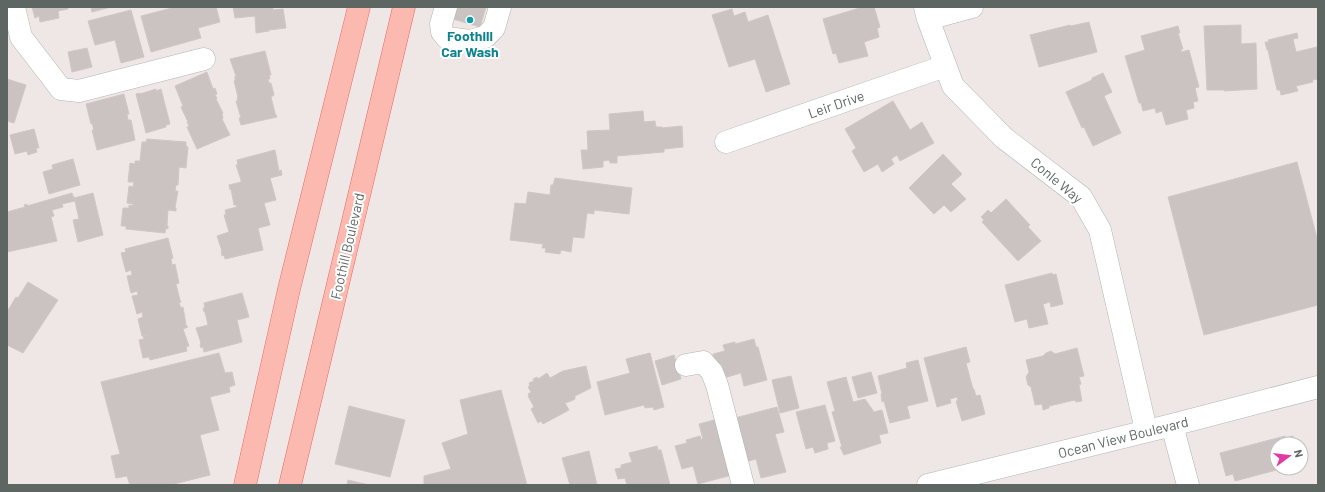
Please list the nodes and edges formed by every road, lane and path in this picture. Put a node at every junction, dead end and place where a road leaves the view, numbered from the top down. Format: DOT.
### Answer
graph roads {
  1 [pos="14,7"];
  2 [pos="359,7"];
  3 [pos="404,7"];
  4 [pos="446,7"];
  5 [pos="500,7"];
  6 [pos="972,7"];
  7 [pos="926,13"];
  8 [pos="14,39"];
  9 [pos="204,59"];
  10 [pos="945,66"];
  11 [pos="726,142"];
  12 [pos="686,365"];
  13 [pos="1318,387"];
  14 [pos="1172,425"];
  15 [pos="1146,430"];
  16 [pos="957,481"];
  17 [pos="245,485"];
  18 [pos="290,485"];
  19 [pos="743,485"];
  20 [pos="928,485"];
  21 [pos="1188,485"];
  1 -- 8 [label="street"];
  2 -- 17 [label="main road"];
  3 -- 18 [label="main road, Foothill Boulevard"];
  4 -- 5 [label="street"];
  6 -- 7 [label="street"];
  7 -- 10 [label="street, Conle Way"];
  8 -- 9 [label="street"];
  10 -- 11 [label="street, Leir Drive"];
  10 -- 15 [label="street, Conle Way"];
  12 -- 19 [label="street"];
  13 -- 14 [label="street, Ocean View Boulevard"];
  14 -- 15 [label="street, Ocean View Boulevard"];
  14 -- 21 [label="street"];
  15 -- 16 [label="street, Ocean View Boulevard"];
  16 -- 20 [label="street, Ocean View Boulevard"];
}
